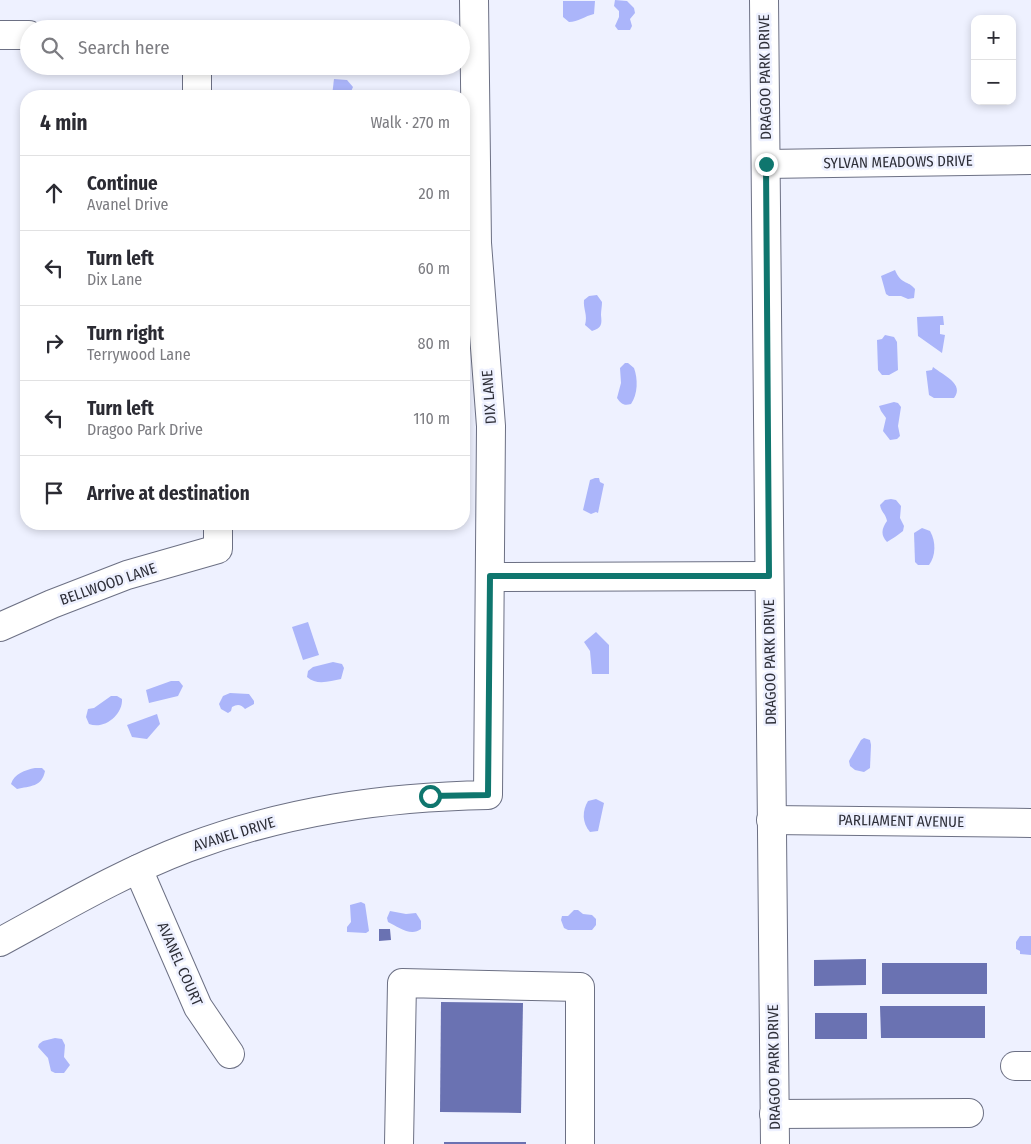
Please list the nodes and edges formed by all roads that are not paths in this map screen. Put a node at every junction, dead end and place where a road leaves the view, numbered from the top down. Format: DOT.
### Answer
graph roads {
  1 [pos="474,0"];
  2 [pos="764,0"];
  3 [pos="470,25"];
  4 [pos="0,35"];
  5 [pos="20,35"];
  6 [pos="197,75"];
  7 [pos="470,75"];
  8 [pos="197,90"];
  9 [pos="1031,160"];
  10 [pos="766,164"];
  11 [pos="218,536"];
  12 [pos="490,576"];
  13 [pos="769,576"];
  14 [pos="0,627"];
  15 [pos="488,795"];
  16 [pos="771,820"];
  17 [pos="1031,823"];
  18 [pos="138,869"];
  19 [pos="0,942"];
  20 [pos="230,1054"];
  21 [pos="969,1113"];
  22 [pos="774,1114"];
  23 [pos="399,1144"];
  24 [pos="580,1144"];
  25 [pos="774,1144"];
  1 -- 3 [label="street, DIX LANE"];
  2 -- 10 [label="street, DRAGOO PARK DRIVE"];
  4 -- 5 [label="street"];
  6 -- 8 [label="street"];
  7 -- 12 [label="street, DIX LANE"];
  9 -- 10 [label="street, SYLVAN MEADOWS DRIVE"];
  10 -- 13 [label="street, DRAGOO PARK DRIVE"];
  11 -- 14 [label="street, BELLWOOD LANE"];
  12 -- 13 [label="street"];
  12 -- 15 [label="street, DIX LANE"];
  13 -- 16 [label="street, DRAGOO PARK DRIVE"];
  15 -- 18 [label="street, AVANEL DRIVE"];
  16 -- 17 [label="street, PARLIAMENT AVENUE"];
  16 -- 22 [label="street, DRAGOO PARK DRIVE"];
  18 -- 19 [label="street, AVANEL DRIVE"];
  18 -- 20 [label="street, AVANEL COURT"];
  21 -- 22 [label="street"];
  22 -- 25 [label="street, DRAGOO PARK DRIVE"];
  23 -- 24 [label="street"];
}
